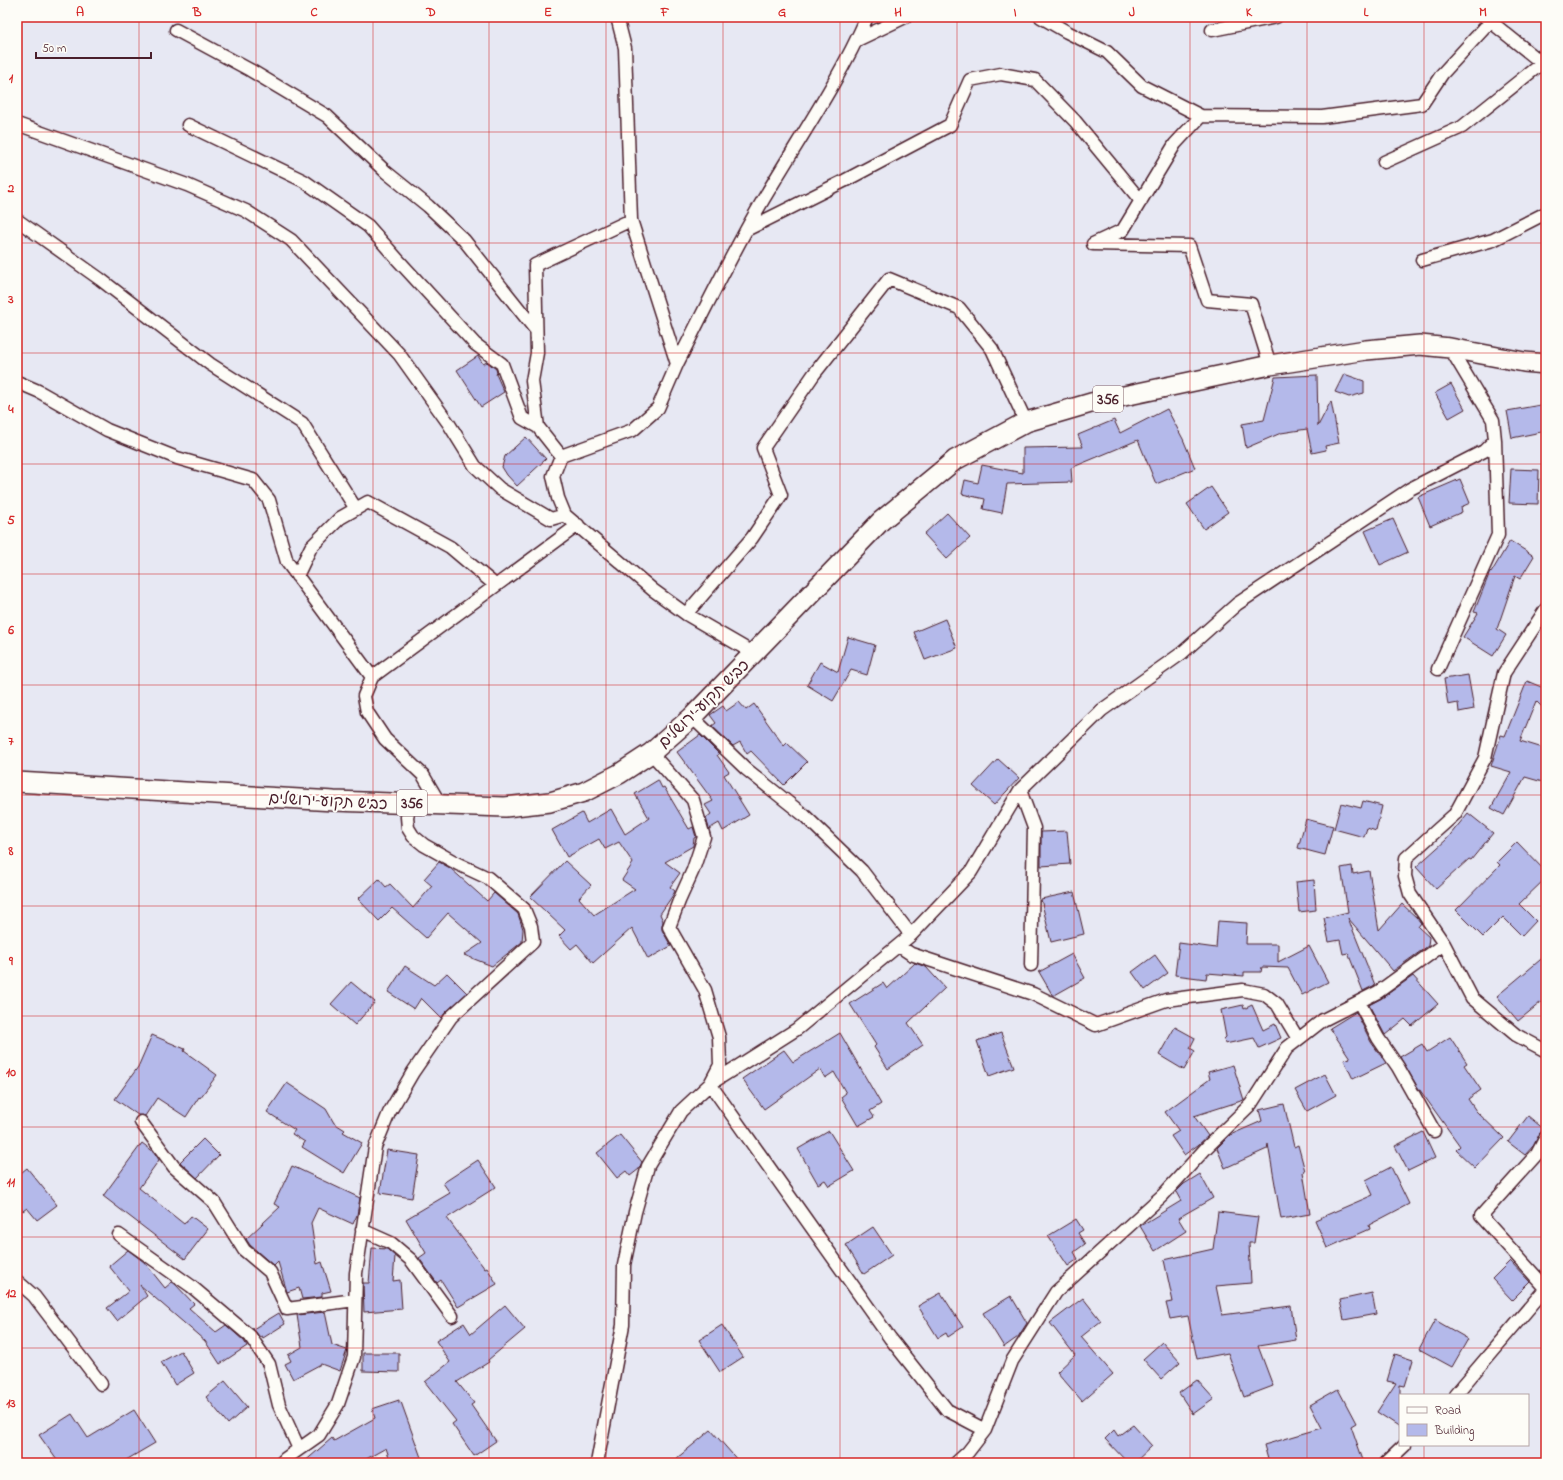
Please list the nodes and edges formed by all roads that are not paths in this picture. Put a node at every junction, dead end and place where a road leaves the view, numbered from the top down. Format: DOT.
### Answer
graph roads {
  1 [pos="617,17"];
  2 [pos="867,17"];
  3 [pos="905,17"];
  4 [pos="1042,17"];
  5 [pos="1276,17"];
  6 [pos="1488,20"];
  7 [pos="176,30"];
  8 [pos="1212,30"];
  9 [pos="857,40"];
  10 [pos="1544,65"];
  11 [pos="1201,116"];
  12 [pos="17,124"];
  13 [pos="188,125"];
  14 [pos="1384,162"];
  15 [pos="1141,201"];
  16 [pos="1546,213"];
  17 [pos="17,220"];
  18 [pos="631,220"];
  19 [pos="746,230"];
  20 [pos="1422,260"];
  21 [pos="535,329"];
  22 [pos="1450,348"];
  23 [pos="677,364"];
  24 [pos="1546,364"];
  25 [pos="1270,365"];
  26 [pos="17,382"];
  27 [pos="1026,422"];
  28 [pos="538,427"];
  29 [pos="1495,440"];
  30 [pos="561,456"];
  31 [pos="356,509"];
  32 [pos="565,515"];
  33 [pos="578,525"];
  34 [pos="297,576"];
  35 [pos="495,585"];
  36 [pos="1546,609"];
  37 [pos="686,614"];
  38 [pos="755,654"];
  39 [pos="1438,669"];
  40 [pos="372,677"];
  41 [pos="692,717"];
  42 [pos="651,753"];
  43 [pos="17,782"];
  44 [pos="1020,790"];
  45 [pos="410,803"];
  46 [pos="440,804"];
  47 [pos="912,936"];
  48 [pos="1444,944"];
  49 [pos="899,946"];
  50 [pos="1031,965"];
  51 [pos="1359,1002"];
  52 [pos="1298,1039"];
  53 [pos="1546,1051"];
  54 [pos="710,1084"];
  55 [pos="141,1122"];
  56 [pos="1434,1131"];
  57 [pos="1546,1137"];
  58 [pos="362,1230"];
  59 [pos="118,1235"];
  60 [pos="17,1281"];
  61 [pos="355,1300"];
  62 [pos="452,1316"];
  63 [pos="101,1384"];
  64 [pos="1456,1394"];
  65 [pos="985,1430"];
  66 [pos="1404,1446"];
  67 [pos="299,1449"];
  68 [pos="281,1463"];
  69 [pos="597,1463"];
  70 [pos="956,1463"];
  71 [pos="1386,1463"];
  1 -- 18 [label="street"];
  2 -- 9 [label="street"];
  3 -- 9 [label="street"];
  4 -- 11 [label="street"];
  5 -- 8 [label="street"];
  6 -- 10 [label="street"];
  6 -- 11 [label="street"];
  7 -- 21 [label="street"];
  9 -- 19 [label="street"];
  10 -- 14 [label="street"];
  11 -- 15 [label="street"];
  12 -- 32 [label="street"];
  13 -- 28 [label="street"];
  15 -- 19 [label="street"];
  15 -- 25 [label="street"];
  16 -- 20 [label="street"];
  17 -- 31 [label="street"];
  18 -- 21 [label="street"];
  18 -- 23 [label="street"];
  19 -- 23 [label="street"];
  21 -- 28 [label="street"];
  22 -- 24 [label="main road, 356"];
  22 -- 25 [label="main road, 356"];
  22 -- 29 [label="street"];
  23 -- 30 [label="street"];
  25 -- 27 [label="main road, 356"];
  26 -- 34 [label="street"];
  27 -- 37 [label="street"];
  27 -- 38 [label="main road, 356"];
  28 -- 30 [label="street"];
  29 -- 39 [label="street"];
  29 -- 44 [label="street"];
  30 -- 32 [label="street"];
  31 -- 34 [label="street"];
  31 -- 35 [label="street"];
  32 -- 33 [label="street"];
  33 -- 35 [label="street"];
  33 -- 37 [label="street"];
  34 -- 40 [label="street"];
  35 -- 40 [label="street"];
  36 -- 48 [label="street"];
  37 -- 38 [label="street"];
  38 -- 41 [label="main road, כביש תקוע–ירושלים / 356"];
  40 -- 46 [label="street"];
  41 -- 42 [label="main road, כביש תקוע–ירושלים / 356"];
  41 -- 47 [label="street"];
  42 -- 46 [label="main road, כביש תקוע–ירושלים / 356"];
  42 -- 54 [label="street"];
  43 -- 45 [label="main road, כביש תקוע–ירושלים / 356"];
  44 -- 47 [label="street"];
  44 -- 50 [label="street"];
  45 -- 46 [label="main road, כביש תקוע–ירושלים / 356"];
  45 -- 58 [label="street"];
  47 -- 49 [label="street"];
  48 -- 51 [label="street"];
  48 -- 53 [label="street"];
  49 -- 52 [label="street"];
  49 -- 54 [label="street"];
  51 -- 52 [label="street"];
  51 -- 56 [label="street"];
  52 -- 65 [label="street"];
  54 -- 65 [label="street"];
  54 -- 69 [label="street"];
  55 -- 61 [label="street"];
  57 -- 64 [label="street"];
  58 -- 61 [label="street"];
  58 -- 62 [label="street"];
  59 -- 67 [label="street"];
  60 -- 63 [label="street"];
  61 -- 67 [label="street"];
  65 -- 70 [label="street"];
  66 -- 71 [label="street"];
  67 -- 68 [label="street"];
}
